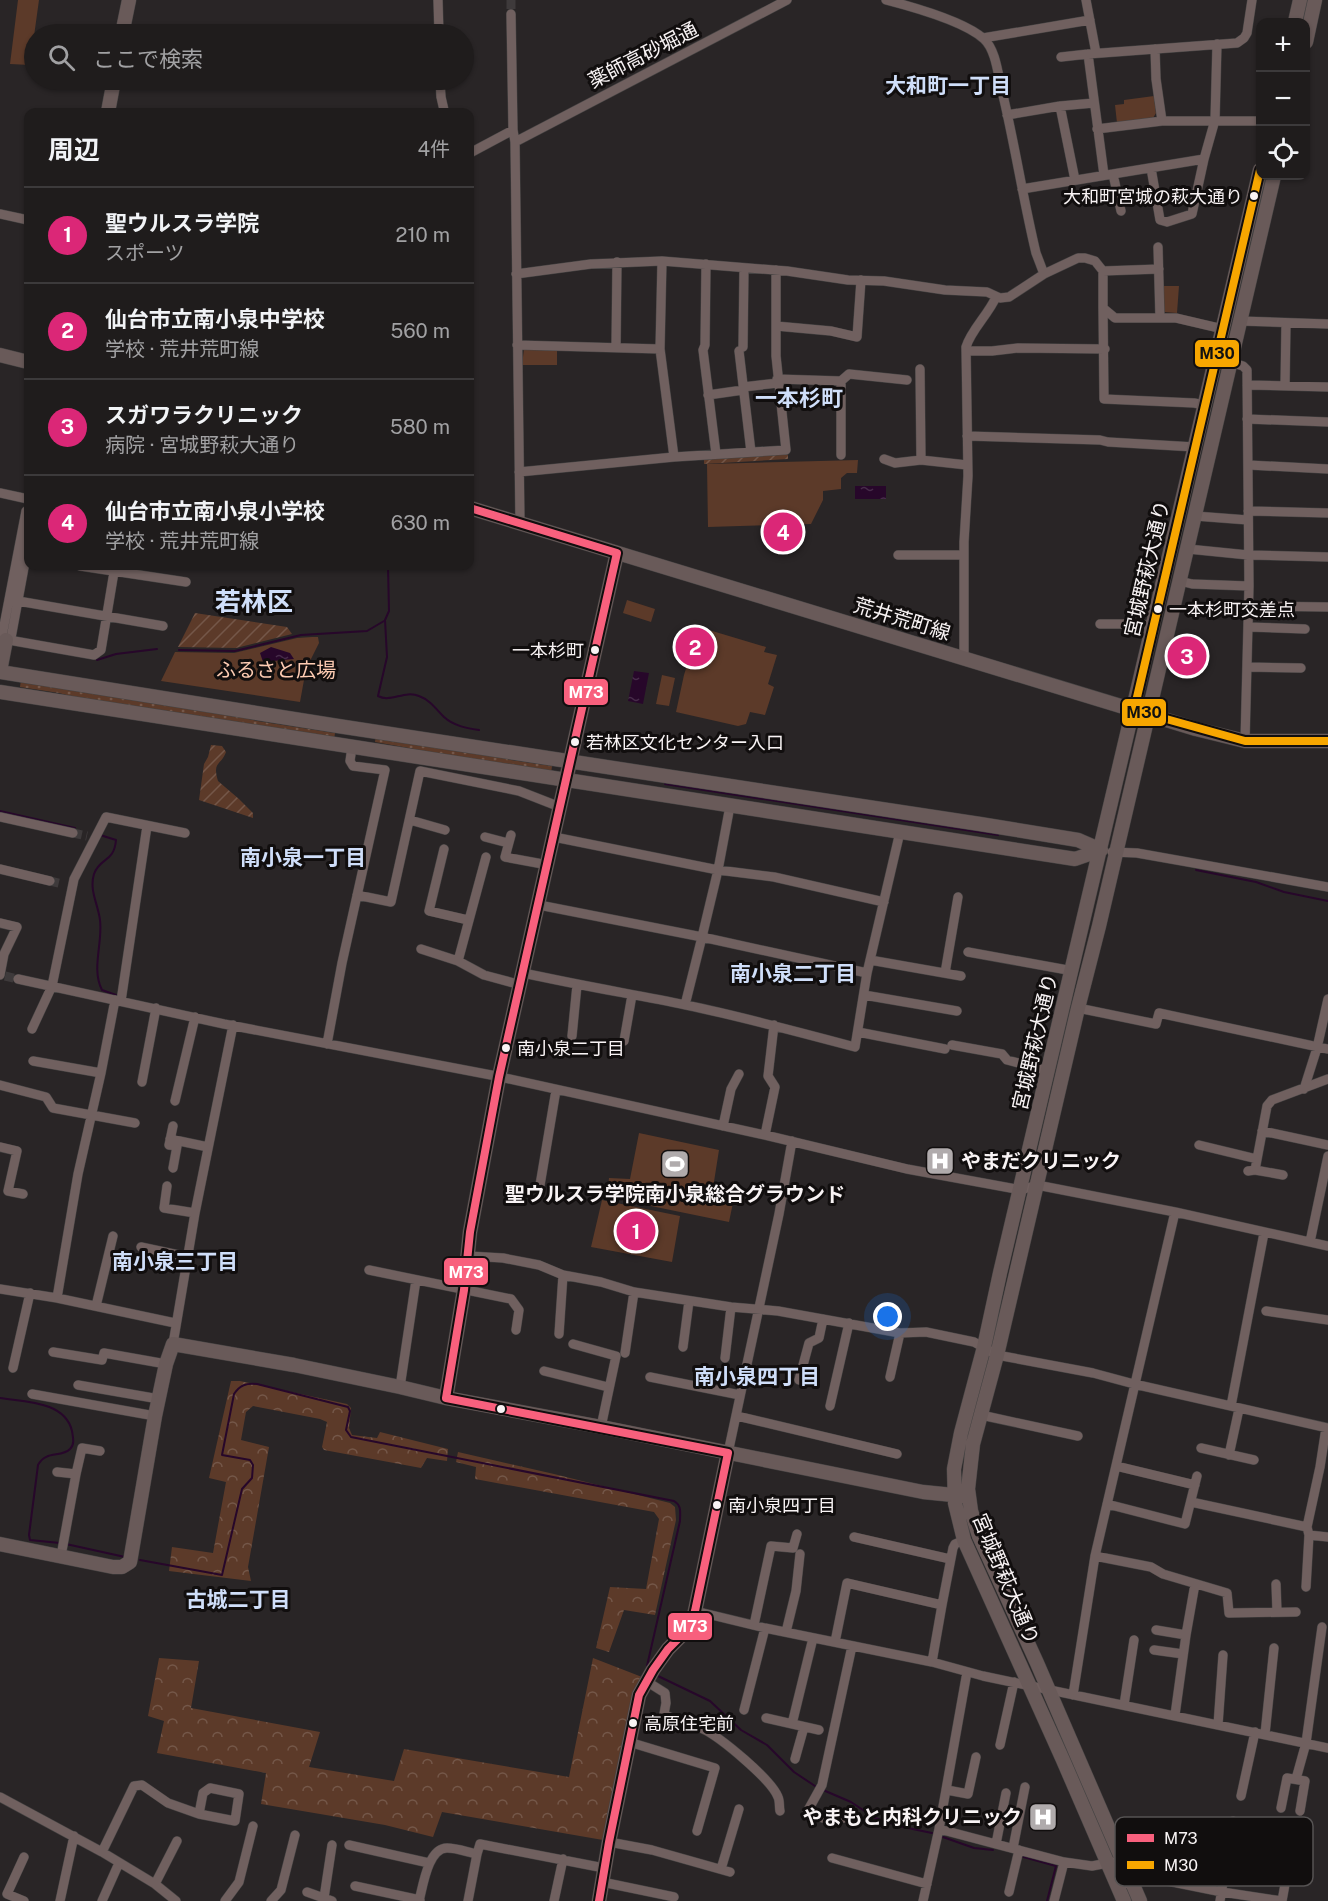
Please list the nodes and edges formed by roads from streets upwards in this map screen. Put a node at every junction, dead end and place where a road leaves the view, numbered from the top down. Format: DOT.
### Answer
graph roads {
  1 [pos="129,0"];
  2 [pos="438,0"];
  3 [pos="787,0"];
  4 [pos="886,0"];
  5 [pos="1086,0"];
  6 [pos="1252,0"];
  7 [pos="1300,0"];
  8 [pos="1316,0"];
  9 [pos="511,14"];
  10 [pos="1296,18"];
  11 [pos="1090,20"];
  12 [pos="1310,23"];
  13 [pos="124,24"];
  14 [pos="439,24"];
  15 [pos="983,38"];
  16 [pos="1217,44"];
  17 [pos="1155,49"];
  18 [pos="1092,54"];
  19 [pos="1062,57"];
  20 [pos="112,90"];
  21 [pos="440,90"];
  22 [pos="1094,103"];
  23 [pos="1060,106"];
  24 [pos="109,108"];
  25 [pos="440,108"];
  26 [pos="1007,115"];
  27 [pos="1215,120"];
  28 [pos="1162,121"];
  29 [pos="1256,121"];
  30 [pos="1097,129"];
  31 [pos="513,130"];
  32 [pos="515,142"];
  33 [pos="474,151"];
  34 [pos="1204,159"];
  35 [pos="1151,168"];
  36 [pos="1108,175"];
  37 [pos="1075,180"];
  38 [pos="1258,180"];
  39 [pos="1273,180"];
  40 [pos="1022,189"];
  41 [pos="1120,211"];
  42 [pos="0,214"];
  43 [pos="24,219"];
  44 [pos="1158,247"];
  45 [pos="662,261"];
  46 [pos="617,262"];
  47 [pos="706,264"];
  48 [pos="744,268"];
  49 [pos="1159,269"];
  50 [pos="776,270"];
  51 [pos="1103,271"];
  52 [pos="516,274"];
  53 [pos="1044,274"];
  54 [pos="861,280"];
  55 [pos="996,297"];
  56 [pos="1103,308"];
  57 [pos="1160,318"];
  58 [pos="1240,321"];
  59 [pos="1286,322"];
  60 [pos="1328,324"];
  61 [pos="776,326"];
  62 [pos="1223,329"];
  63 [pos="517,345"];
  64 [pos="616,347"];
  65 [pos="660,349"];
  66 [pos="1105,349"];
  67 [pos="966,351"];
  68 [pos="0,355"];
  69 [pos="1217,358"];
  70 [pos="24,361"];
  71 [pos="1231,362"];
  72 [pos="920,369"];
  73 [pos="907,380"];
  74 [pos="777,381"];
  75 [pos="842,381"];
  76 [pos="1247,385"];
  77 [pos="1285,386"];
  78 [pos="1328,387"];
  79 [pos="743,389"];
  80 [pos="708,395"];
  81 [pos="1205,405"];
  82 [pos="1247,419"];
  83 [pos="1328,422"];
  84 [pos="967,436"];
  85 [pos="1195,447"];
  86 [pos="751,452"];
  87 [pos="716,454"];
  88 [pos="841,455"];
  89 [pos="674,457"];
  90 [pos="884,459"];
  91 [pos="921,460"];
  92 [pos="967,465"];
  93 [pos="1249,465"];
  94 [pos="1328,469"];
  95 [pos="519,472"];
  96 [pos="0,493"];
  97 [pos="24,498"];
  98 [pos="474,509"];
  99 [pos="1328,513"];
  100 [pos="1195,516"];
  101 [pos="1248,516"];
  102 [pos="24,521"];
  103 [pos="520,523"];
  104 [pos="1188,549"];
  105 [pos="617,553"];
  106 [pos="898,555"];
  107 [pos="964,555"];
  108 [pos="1248,555"];
  109 [pos="1328,557"];
  110 [pos="24,570"];
  111 [pos="114,570"];
  112 [pos="124,570"];
  113 [pos="1180,581"];
  114 [pos="186,582"];
  115 [pos="1249,586"];
  116 [pos="18,601"];
  117 [pos="1249,606"];
  118 [pos="1328,607"];
  119 [pos="106,616"];
  120 [pos="1100,624"];
  121 [pos="163,626"];
  122 [pos="1153,627"];
  123 [pos="1248,627"];
  124 [pos="1305,629"];
  125 [pos="3,640"];
  126 [pos="964,658"];
  127 [pos="1247,667"];
  128 [pos="1301,668"];
  129 [pos="0,671"];
  130 [pos="0,693"];
  131 [pos="1134,710"];
  132 [pos="1148,714"];
  133 [pos="355,728"];
  134 [pos="1245,741"];
  135 [pos="1328,741"];
  136 [pos="352,747"];
  137 [pos="571,761"];
  138 [pos="463,765"];
  139 [pos="461,779"];
  140 [pos="567,780"];
  141 [pos="730,806"];
  142 [pos="560,807"];
  143 [pos="0,817"];
  144 [pos="410,820"];
  145 [pos="147,826"];
  146 [pos="445,830"];
  147 [pos="900,832"];
  148 [pos="73,833"];
  149 [pos="185,833"];
  150 [pos="485,837"];
  151 [pos="554,837"];
  152 [pos="444,849"];
  153 [pos="1101,850"];
  154 [pos="1116,853"];
  155 [pos="486,857"];
  156 [pos="548,865"];
  157 [pos="0,869"];
  158 [pos="718,870"];
  159 [pos="50,880"];
  160 [pos="1328,887"];
  161 [pos="357,895"];
  162 [pos="958,897"];
  163 [pos="884,902"];
  164 [pos="539,905"];
  165 [pos="468,920"];
  166 [pos="0,923"];
  167 [pos="702,937"];
  168 [pos="421,949"];
  169 [pos="968,952"];
  170 [pos="870,960"];
  171 [pos="458,961"];
  172 [pos="1072,971"];
  173 [pos="867,973"];
  174 [pos="945,973"];
  175 [pos="2,975"];
  176 [pos="961,976"];
  177 [pos="18,979"];
  178 [pos="522,979"];
  179 [pos="577,985"];
  180 [pos="52,986"];
  181 [pos="632,995"];
  182 [pos="864,995"];
  183 [pos="1328,999"];
  184 [pos="118,1001"];
  185 [pos="685,1005"];
  186 [pos="156,1008"];
  187 [pos="1078,1008"];
  188 [pos="957,1011"];
  189 [pos="195,1017"];
  190 [pos="233,1025"];
  191 [pos="774,1025"];
  192 [pos="32,1029"];
  193 [pos="858,1032"];
  194 [pos="572,1036"];
  195 [pos="624,1041"];
  196 [pos="327,1044"];
  197 [pos="1317,1048"];
  198 [pos="1328,1049"];
  199 [pos="33,1061"];
  200 [pos="1049,1071"];
  201 [pos="101,1073"];
  202 [pos="739,1074"];
  203 [pos="499,1077"];
  204 [pos="1328,1079"];
  205 [pos="142,1082"];
  206 [pos="0,1085"];
  207 [pos="1304,1089"];
  208 [pos="556,1090"];
  209 [pos="176,1101"];
  210 [pos="92,1115"];
  211 [pos="135,1123"];
  212 [pos="173,1126"];
  213 [pos="723,1126"];
  214 [pos="1262,1131"];
  215 [pos="765,1134"];
  216 [pos="170,1139"];
  217 [pos="792,1142"];
  218 [pos="1199,1145"];
  219 [pos="1328,1145"];
  220 [pos="0,1147"];
  221 [pos="208,1147"];
  222 [pos="1328,1156"];
  223 [pos="1257,1159"];
  224 [pos="173,1168"];
  225 [pos="1283,1175"];
  226 [pos="1037,1185"];
  227 [pos="167,1186"];
  228 [pos="1020,1190"];
  229 [pos="539,1191"];
  230 [pos="23,1194"];
  231 [pos="1317,1208"];
  232 [pos="1328,1210"];
  233 [pos="1175,1212"];
  234 [pos="195,1213"];
  235 [pos="1264,1233"];
  236 [pos="113,1236"];
  237 [pos="1310,1242"];
  238 [pos="1328,1246"];
  239 [pos="141,1247"];
  240 [pos="469,1256"];
  241 [pos="188,1257"];
  242 [pos="369,1270"];
  243 [pos="563,1275"];
  244 [pos="417,1280"];
  245 [pos="0,1289"];
  246 [pos="464,1290"];
  247 [pos="634,1292"];
  248 [pos="30,1293"];
  249 [pos="57,1298"];
  250 [pos="689,1301"];
  251 [pos="96,1306"];
  252 [pos="731,1307"];
  253 [pos="758,1308"];
  254 [pos="1266,1311"];
  255 [pos="823,1319"];
  256 [pos="1328,1320"];
  257 [pos="175,1323"];
  258 [pos="849,1323"];
  259 [pos="516,1330"];
  260 [pos="900,1333"];
  261 [pos="559,1334"];
  262 [pos="172,1344"];
  263 [pos="573,1344"];
  264 [pos="683,1347"];
  265 [pos="984,1347"];
  266 [pos="53,1352"];
  267 [pos="626,1353"];
  268 [pos="997,1355"];
  269 [pos="725,1358"];
  270 [pos="165,1364"];
  271 [pos="13,1368"];
  272 [pos="544,1371"];
  273 [pos="650,1377"];
  274 [pos="890,1377"];
  275 [pos="799,1380"];
  276 [pos="1134,1384"];
  277 [pos="78,1385"];
  278 [pos="400,1387"];
  279 [pos="608,1387"];
  280 [pos="32,1394"];
  281 [pos="740,1395"];
  282 [pos="446,1398"];
  283 [pos="159,1399"];
  284 [pos="830,1406"];
  285 [pos="1235,1407"];
  286 [pos="981,1415"];
  287 [pos="155,1416"];
  288 [pos="737,1416"];
  289 [pos="601,1427"];
  290 [pos="1327,1428"];
  291 [pos="1078,1436"];
  292 [pos="1201,1448"];
  293 [pos="100,1451"];
  294 [pos="728,1453"];
  295 [pos="897,1454"];
  296 [pos="1229,1455"];
  297 [pos="1254,1461"];
  298 [pos="1116,1466"];
  299 [pos="57,1472"];
  300 [pos="76,1474"];
  301 [pos="954,1495"];
  302 [pos="969,1497"];
  303 [pos="1191,1502"];
  304 [pos="1107,1504"];
  305 [pos="1308,1531"];
  306 [pos="797,1534"];
  307 [pos="854,1536"];
  308 [pos="1328,1537"];
  309 [pos="964,1540"];
  310 [pos="0,1544"];
  311 [pos="800,1554"];
  312 [pos="61,1556"];
  313 [pos="1095,1556"];
  314 [pos="950,1559"];
  315 [pos="1195,1584"];
  316 [pos="1276,1584"];
  317 [pos="1306,1587"];
  318 [pos="942,1605"];
  319 [pos="696,1611"];
  320 [pos="1277,1612"];
  321 [pos="1296,1612"];
  322 [pos="754,1625"];
  323 [pos="1322,1627"];
  324 [pos="765,1628"];
  325 [pos="1156,1630"];
  326 [pos="786,1632"];
  327 [pos="1186,1635"];
  328 [pos="813,1638"];
  329 [pos="1134,1640"];
  330 [pos="835,1642"];
  331 [pos="852,1646"];
  332 [pos="1274,1648"];
  333 [pos="1154,1650"];
  334 [pos="1183,1654"];
  335 [pos="1223,1655"];
  336 [pos="932,1662"];
  337 [pos="968,1672"];
  338 [pos="646,1681"];
  339 [pos="1014,1682"];
  340 [pos="1029,1685"];
  341 [pos="1048,1689"];
  342 [pos="1073,1695"];
  343 [pos="1124,1705"];
  344 [pos="744,1710"];
  345 [pos="1175,1715"];
  346 [pos="766,1718"];
  347 [pos="792,1724"];
  348 [pos="1218,1725"];
  349 [pos="804,1727"];
  350 [pos="819,1730"];
  351 [pos="1255,1732"];
  352 [pos="1265,1734"];
  353 [pos="629,1742"];
  354 [pos="1306,1743"];
  355 [pos="1000,1746"];
  356 [pos="1328,1748"];
  357 [pos="976,1757"];
  358 [pos="795,1759"];
  359 [pos="1296,1779"];
  360 [pos="1025,1787"];
  361 [pos="947,1790"];
  362 [pos="1006,1793"];
  363 [pos="1241,1796"];
  364 [pos="0,1797"];
  365 [pos="1281,1808"];
  366 [pos="739,1809"];
  367 [pos="780,1811"];
  368 [pos="1300,1811"];
  369 [pos="199,1814"];
  370 [pos="852,1818"];
  371 [pos="253,1826"];
  372 [pos="939,1829"];
  373 [pos="697,1831"];
  374 [pos="295,1835"];
  375 [pos="74,1836"];
  376 [pos="177,1841"];
  377 [pos="609,1842"];
  378 [pos="996,1844"];
  379 [pos="1115,1844"];
  380 [pos="332,1845"];
  381 [pos="349,1845"];
  382 [pos="1016,1849"];
  383 [pos="102,1851"];
  384 [pos="477,1854"];
  385 [pos="24,1857"];
  386 [pos="832,1858"];
  387 [pos="563,1859"];
  388 [pos="1115,1861"];
  389 [pos="1064,1862"];
  390 [pos="119,1863"];
  391 [pos="429,1863"];
  392 [pos="1108,1864"];
  393 [pos="603,1875"];
  394 [pos="1115,1882"];
  395 [pos="155,1884"];
  396 [pos="927,1884"];
  397 [pos="355,1886"];
  398 [pos="1134,1886"];
  399 [pos="1182,1886"];
  400 [pos="1285,1886"];
  401 [pos="1117,1887"];
  402 [pos="1009,1892"];
  403 [pos="4,1893"];
  404 [pos="307,1893"];
  405 [pos="1221,1896"];
  406 [pos="674,1897"];
  407 [pos="328,1899"];
  408 [pos="175,1900"];
  409 [pos="420,1900"];
  410 [pos="24,1901"];
  411 [pos="60,1901"];
  412 [pos="102,1901"];
  413 [pos="225,1901"];
  414 [pos="271,1901"];
  415 [pos="468,1901"];
  416 [pos="554,1901"];
  417 [pos="598,1901"];
  418 [pos="924,1901"];
  419 [pos="1054,1901"];
  420 [pos="1124,1901"];
  421 [pos="1140,1901"];
  422 [pos="1282,1901"];
  1 -- 13 [label="street"];
  2 -- 14 [label="street"];
  3 -- 32 [label="street, 薬師高砂堀通"];
  4 -- 15 [label="street"];
  5 -- 11 [label="street"];
  6 -- 16 [label="street"];
  7 -- 10 [label="street"];
  8 -- 12 [label="street"];
  9 -- 31 [label="street"];
  11 -- 15 [label="street"];
  11 -- 18 [label="street"];
  15 -- 26 [label="street"];
  16 -- 17 [label="street"];
  16 -- 27 [label="street"];
  17 -- 18 [label="street"];
  17 -- 28 [label="street"];
  18 -- 19 [label="street"];
  18 -- 22 [label="street"];
  20 -- 24 [label="street"];
  21 -- 25 [label="street"];
  22 -- 23 [label="street"];
  22 -- 30 [label="street"];
  23 -- 26 [label="street"];
  23 -- 37 [label="street"];
  26 -- 40 [label="street"];
  27 -- 28 [label="street"];
  27 -- 29 [label="street"];
  27 -- 34 [label="street"];
  28 -- 30 [label="street"];
  30 -- 36 [label="street"];
  31 -- 32 [label="street"];
  31 -- 33 [label="street"];
  32 -- 52 [label="street"];
  34 -- 35 [label="street"];
  34 -- 35 [label="street"];
  35 -- 36 [label="street"];
  36 -- 37 [label="street"];
  36 -- 41 [label="street"];
  37 -- 40 [label="street"];
  38 -- 62 [label="street, 宮城野萩大通り"];
  39 -- 58 [label="street, 宮城野萩大通り"];
  40 -- 53 [label="street"];
  42 -- 43 [label="street"];
  44 -- 49 [label="street"];
  45 -- 46 [label="street"];
  45 -- 47 [label="street"];
  45 -- 65 [label="street"];
  46 -- 52 [label="street"];
  46 -- 64 [label="street"];
  47 -- 48 [label="street"];
  47 -- 80 [label="street"];
  48 -- 50 [label="street"];
  48 -- 79 [label="street"];
  49 -- 51 [label="street"];
  49 -- 57 [label="street"];
  50 -- 54 [label="street"];
  50 -- 61 [label="street"];
  51 -- 53 [label="street"];
  51 -- 56 [label="street"];
  52 -- 63 [label="street"];
  53 -- 55 [label="street"];
  54 -- 55 [label="street"];
  54 -- 61 [label="street"];
  55 -- 67 [label="street"];
  56 -- 57 [label="street"];
  56 -- 66 [label="street"];
  57 -- 62 [label="street"];
  58 -- 59 [label="street"];
  58 -- 71 [label="street, 宮城野萩大通り"];
  59 -- 60 [label="street"];
  59 -- 77 [label="street"];
  61 -- 74 [label="street"];
  62 -- 69 [label="street, 宮城野萩大通り"];
  63 -- 64 [label="street"];
  63 -- 95 [label="street"];
  64 -- 65 [label="street"];
  65 -- 89 [label="street"];
  66 -- 67 [label="street"];
  66 -- 81 [label="street"];
  67 -- 84 [label="street"];
  68 -- 70 [label="street"];
  69 -- 71 [label="street"];
  69 -- 81 [label="street, 宮城野萩大通り"];
  71 -- 76 [label="street"];
  71 -- 100 [label="street, 宮城野萩大通り"];
  72 -- 91 [label="street"];
  73 -- 75 [label="street"];
  74 -- 75 [label="street"];
  74 -- 79 [label="street"];
  74 -- 86 [label="street"];
  75 -- 88 [label="street"];
  76 -- 77 [label="street"];
  76 -- 82 [label="street"];
  77 -- 78 [label="street"];
  79 -- 80 [label="street"];
  79 -- 86 [label="street"];
  80 -- 87 [label="street"];
  81 -- 85 [label="street, 宮城野萩大通り"];
  82 -- 83 [label="street"];
  82 -- 93 [label="street"];
  84 -- 85 [label="street"];
  84 -- 92 [label="street"];
  85 -- 122 [label="street, 宮城野萩大通り"];
  86 -- 87 [label="street"];
  87 -- 89 [label="street"];
  89 -- 95 [label="street"];
  90 -- 91 [label="street"];
  91 -- 92 [label="street"];
  92 -- 107 [label="street"];
  93 -- 94 [label="street"];
  93 -- 101 [label="street"];
  95 -- 103 [label="street"];
  96 -- 97 [label="street"];
  98 -- 103 [label="street, 荒井荒町線"];
  99 -- 101 [label="street"];
  100 -- 101 [label="street"];
  100 -- 104 [label="street, 宮城野萩大通り"];
  101 -- 108 [label="street"];
  102 -- 125 [label="street"];
  103 -- 105 [label="street, 荒井荒町線"];
  104 -- 108 [label="street"];
  104 -- 113 [label="street, 宮城野萩大通り"];
  105 -- 126 [label="street, 荒井荒町線"];
  105 -- 137 [label="street"];
  106 -- 107 [label="street"];
  107 -- 126 [label="street"];
  108 -- 109 [label="street"];
  108 -- 115 [label="street"];
  110 -- 116 [label="street"];
  111 -- 119 [label="street"];
  112 -- 114 [label="street"];
  113 -- 115 [label="street"];
  113 -- 132 [label="street, 宮城野萩大通り"];
  115 -- 117 [label="street"];
  116 -- 119 [label="street"];
  116 -- 125 [label="street"];
  117 -- 118 [label="street"];
  117 -- 123 [label="street"];
  119 -- 121 [label="street"];
  119 -- 125 [label="street"];
  120 -- 122 [label="street"];
  122 -- 131 [label="street, 宮城野萩大通り"];
  123 -- 124 [label="street"];
  123 -- 127 [label="street"];
  125 -- 129 [label="street"];
  126 -- 131 [label="street, 荒井荒町線"];
  127 -- 128 [label="street"];
  127 -- 134 [label="street"];
  129 -- 133 [label="street"];
  130 -- 136 [label="street"];
  131 -- 132 [label="street, 荒井荒町線"];
  131 -- 153 [label="street, 宮城野萩大通り"];
  132 -- 134 [label="street, 荒井荒町線"];
  132 -- 154 [label="street, 宮城野萩大通り"];
  133 -- 136 [label="street"];
  133 -- 137 [label="street"];
  134 -- 135 [label="street, 荒井荒町線"];
  136 -- 138 [label="street"];
  136 -- 161 [label="street"];
  137 -- 140 [label="street"];
  137 -- 153 [label="street"];
  138 -- 139 [label="street"];
  138 -- 140 [label="street"];
  139 -- 142 [label="street"];
  139 -- 144 [label="street"];
  140 -- 141 [label="street"];
  140 -- 142 [label="street"];
  141 -- 147 [label="street"];
  141 -- 158 [label="street"];
  142 -- 151 [label="street"];
  143 -- 148 [label="street"];
  144 -- 146 [label="street"];
  144 -- 161 [label="street"];
  145 -- 149 [label="street"];
  145 -- 180 [label="street"];
  145 -- 184 [label="street"];
  147 -- 153 [label="street"];
  147 -- 163 [label="street"];
  150 -- 156 [label="street"];
  151 -- 156 [label="street"];
  151 -- 158 [label="street"];
  152 -- 165 [label="street"];
  153 -- 154 [label="street"];
  153 -- 172 [label="street, 宮城野萩大通り"];
  154 -- 160 [label="street"];
  154 -- 187 [label="street, 宮城野萩大通り"];
  155 -- 165 [label="street"];
  156 -- 164 [label="street"];
  157 -- 159 [label="street"];
  158 -- 163 [label="street"];
  158 -- 167 [label="street"];
  161 -- 196 [label="street"];
  162 -- 174 [label="street"];
  163 -- 170 [label="street"];
  164 -- 167 [label="street"];
  164 -- 178 [label="street"];
  165 -- 171 [label="street"];
  166 -- 175 [label="street"];
  167 -- 173 [label="street"];
  167 -- 185 [label="street"];
  168 -- 171 [label="street"];
  169 -- 172 [label="street"];
  170 -- 173 [label="street"];
  170 -- 174 [label="street"];
  171 -- 178 [label="street"];
  172 -- 200 [label="street, 宮城野萩大通り"];
  173 -- 182 [label="street"];
  174 -- 176 [label="street"];
  177 -- 180 [label="street"];
  178 -- 179 [label="street"];
  178 -- 203 [label="street"];
  179 -- 181 [label="street"];
  179 -- 194 [label="street"];
  180 -- 184 [label="street"];
  180 -- 192 [label="street"];
  181 -- 185 [label="street"];
  181 -- 195 [label="street"];
  182 -- 188 [label="street"];
  182 -- 193 [label="street"];
  183 -- 197 [label="street"];
  184 -- 186 [label="street"];
  184 -- 201 [label="street"];
  185 -- 191 [label="street"];
  186 -- 189 [label="street"];
  186 -- 205 [label="street"];
  187 -- 197 [label="street"];
  187 -- 226 [label="street, 宮城野萩大通り"];
  189 -- 190 [label="street"];
  189 -- 209 [label="street"];
  190 -- 196 [label="street"];
  190 -- 221 [label="street"];
  191 -- 193 [label="street"];
  191 -- 215 [label="street"];
  193 -- 200 [label="street"];
  196 -- 203 [label="street"];
  197 -- 198 [label="street"];
  197 -- 207 [label="street"];
  199 -- 201 [label="street"];
  200 -- 228 [label="street, 宮城野萩大通り"];
  201 -- 210 [label="street"];
  202 -- 213 [label="street"];
  203 -- 208 [label="street"];
  203 -- 240 [label="street"];
  204 -- 207 [label="street"];
  206 -- 210 [label="street"];
  207 -- 214 [label="street"];
  208 -- 213 [label="street"];
  208 -- 229 [label="street"];
  210 -- 211 [label="street"];
  210 -- 249 [label="street"];
  212 -- 216 [label="street"];
  213 -- 215 [label="street"];
  214 -- 219 [label="street"];
  214 -- 223 [label="street"];
  215 -- 217 [label="street"];
  216 -- 221 [label="street"];
  216 -- 224 [label="street"];
  217 -- 228 [label="street"];
  217 -- 253 [label="street"];
  218 -- 223 [label="street"];
  220 -- 230 [label="street"];
  221 -- 234 [label="street"];
  222 -- 231 [label="street"];
  223 -- 225 [label="street"];
  226 -- 228 [label="street"];
  226 -- 233 [label="street"];
  226 -- 268 [label="street, 宮城野萩大通り"];
  227 -- 234 [label="street"];
  228 -- 265 [label="street, 宮城野萩大通り"];
  231 -- 232 [label="street"];
  231 -- 237 [label="street"];
  233 -- 235 [label="street"];
  233 -- 276 [label="street"];
  234 -- 241 [label="street"];
  235 -- 237 [label="street"];
  235 -- 285 [label="street"];
  236 -- 251 [label="street"];
  237 -- 238 [label="street"];
  239 -- 241 [label="street"];
  240 -- 243 [label="street"];
  240 -- 246 [label="street"];
  241 -- 257 [label="street"];
  242 -- 244 [label="street"];
  243 -- 247 [label="street"];
  243 -- 261 [label="street"];
  244 -- 246 [label="street"];
  244 -- 278 [label="street"];
  245 -- 248 [label="street"];
  246 -- 259 [label="street"];
  246 -- 282 [label="street"];
  247 -- 250 [label="street"];
  247 -- 267 [label="street"];
  248 -- 249 [label="street"];
  248 -- 271 [label="street"];
  249 -- 251 [label="street"];
  250 -- 252 [label="street"];
  250 -- 264 [label="street"];
  251 -- 257 [label="street"];
  252 -- 253 [label="street"];
  252 -- 269 [label="street"];
  253 -- 255 [label="street"];
  253 -- 281 [label="street"];
  254 -- 256 [label="street"];
  255 -- 258 [label="street"];
  255 -- 275 [label="street"];
  257 -- 262 [label="street"];
  258 -- 260 [label="street"];
  258 -- 284 [label="street"];
  260 -- 265 [label="street"];
  260 -- 274 [label="street"];
  262 -- 270 [label="street"];
  262 -- 278 [label="street"];
  263 -- 279 [label="street"];
  265 -- 268 [label="street"];
  265 -- 301 [label="street, 宮城野萩大通り"];
  266 -- 270 [label="street"];
  268 -- 276 [label="street"];
  268 -- 286 [label="street, 宮城野萩大通り"];
  270 -- 283 [label="street"];
  272 -- 279 [label="street"];
  273 -- 281 [label="street"];
  276 -- 285 [label="street"];
  276 -- 298 [label="street"];
  277 -- 283 [label="street"];
  278 -- 282 [label="street"];
  279 -- 289 [label="street"];
  280 -- 287 [label="street"];
  281 -- 288 [label="street"];
  282 -- 289 [label="street"];
  283 -- 287 [label="street"];
  285 -- 290 [label="street"];
  285 -- 296 [label="street"];
  286 -- 291 [label="street"];
  286 -- 302 [label="street, 宮城野萩大通り"];
  287 -- 312 [label="street"];
  288 -- 294 [label="street"];
  288 -- 295 [label="street"];
  289 -- 294 [label="street"];
  290 -- 305 [label="street"];
  292 -- 296 [label="street"];
  293 -- 300 [label="street"];
  294 -- 301 [label="street"];
  294 -- 319 [label="street"];
  296 -- 297 [label="street"];
  298 -- 303 [label="street"];
  298 -- 304 [label="street"];
  299 -- 300 [label="street"];
  300 -- 312 [label="street"];
  301 -- 302 [label="street"];
  301 -- 309 [label="street, 宮城野萩大通り"];
  302 -- 341 [label="street, 宮城野萩大通り"];
  303 -- 304 [label="street"];
  303 -- 305 [label="street"];
  304 -- 313 [label="street"];
  305 -- 308 [label="street"];
  305 -- 317 [label="street"];
  306 -- 322 [label="street"];
  307 -- 314 [label="street"];
  309 -- 314 [label="street"];
  309 -- 340 [label="street, 宮城野萩大通り"];
  310 -- 312 [label="street"];
  311 -- 326 [label="street"];
  313 -- 315 [label="street"];
  313 -- 342 [label="street"];
  314 -- 318 [label="street"];
  315 -- 320 [label="street"];
  315 -- 327 [label="street"];
  316 -- 320 [label="street"];
  318 -- 330 [label="street"];
  318 -- 336 [label="street"];
  319 -- 322 [label="street"];
  319 -- 338 [label="street"];
  320 -- 321 [label="street"];
  322 -- 324 [label="street"];
  323 -- 354 [label="street"];
  324 -- 326 [label="street"];
  324 -- 344 [label="street"];
  325 -- 327 [label="street"];
  326 -- 328 [label="street"];
  327 -- 334 [label="street"];
  328 -- 330 [label="street"];
  328 -- 347 [label="street"];
  329 -- 343 [label="street"];
  330 -- 331 [label="street"];
  331 -- 336 [label="street"];
  331 -- 370 [label="street"];
  332 -- 352 [label="street"];
  333 -- 334 [label="street"];
  334 -- 345 [label="street"];
  335 -- 348 [label="street"];
  336 -- 337 [label="street"];
  337 -- 339 [label="street"];
  337 -- 361 [label="street"];
  338 -- 353 [label="street"];
  338 -- 367 [label="street"];
  339 -- 340 [label="street"];
  339 -- 355 [label="street"];
  340 -- 341 [label="street"];
  340 -- 392 [label="street, 宮城野萩大通り"];
  341 -- 342 [label="street"];
  341 -- 379 [label="street, 宮城野萩大通り"];
  342 -- 343 [label="street"];
  343 -- 345 [label="street"];
  345 -- 348 [label="street"];
  346 -- 347 [label="street"];
  347 -- 349 [label="street"];
  348 -- 351 [label="street"];
  349 -- 350 [label="street"];
  349 -- 358 [label="street"];
  351 -- 352 [label="street"];
  351 -- 363 [label="street"];
  352 -- 354 [label="street"];
  353 -- 373 [label="street"];
  353 -- 377 [label="street"];
  354 -- 356 [label="street"];
  354 -- 359 [label="street"];
  357 -- 361 [label="street"];
  359 -- 365 [label="street"];
  359 -- 368 [label="street"];
  360 -- 382 [label="street"];
  361 -- 372 [label="street"];
  362 -- 378 [label="street"];
  364 -- 375 [label="street"];
  366 -- 377 [label="street"];
  369 -- 369 [label="street"];
  369 -- 383 [label="street"];
  371 -- 413 [label="street"];
  372 -- 378 [label="street"];
  372 -- 396 [label="street"];
  374 -- 414 [label="street"];
  375 -- 383 [label="street"];
  375 -- 411 [label="street"];
  376 -- 395 [label="street"];
  377 -- 393 [label="street"];
  378 -- 382 [label="street"];
  380 -- 407 [label="street"];
  381 -- 391 [label="street"];
  382 -- 389 [label="street"];
  382 -- 402 [label="street"];
  383 -- 390 [label="street"];
  384 -- 387 [label="street"];
  384 -- 391 [label="street"];
  384 -- 415 [label="street"];
  385 -- 403 [label="street"];
  386 -- 396 [label="street"];
  387 -- 393 [label="street"];
  387 -- 416 [label="street"];
  388 -- 392 [label="street"];
  389 -- 392 [label="street"];
  389 -- 419 [label="street"];
  390 -- 395 [label="street"];
  390 -- 412 [label="street"];
  391 -- 409 [label="street"];
  392 -- 394 [label="street, 宮城野萩大通り"];
  393 -- 406 [label="street"];
  393 -- 417 [label="street"];
  395 -- 408 [label="street"];
  396 -- 418 [label="street"];
  397 -- 409 [label="street"];
  398 -- 421 [label="street, 宮城野萩大通り"];
  399 -- 405 [label="street"];
  400 -- 422 [label="street"];
  401 -- 420 [label="street, 宮城野萩大通り"];
  403 -- 410 [label="street"];
  404 -- 407 [label="street"];
  405 -- 422 [label="street"];
}
